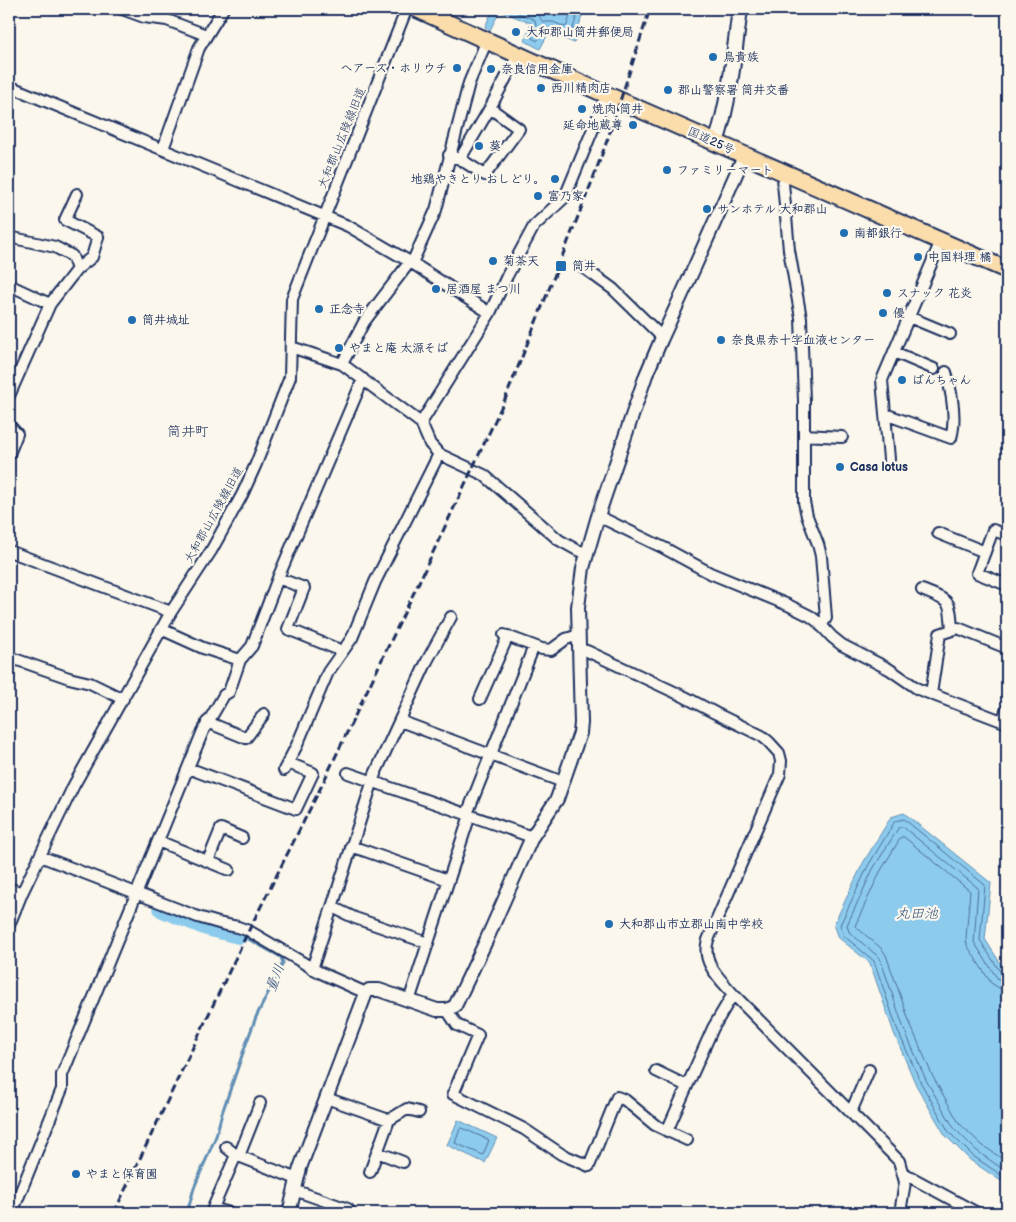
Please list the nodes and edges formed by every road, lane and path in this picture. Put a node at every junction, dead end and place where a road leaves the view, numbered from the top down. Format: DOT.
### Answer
graph roads {
  1 [pos="122,9"];
  2 [pos="223,9"];
  3 [pos="405,9"];
  4 [pos="417,9"];
  5 [pos="740,9"];
  6 [pos="206,35"];
  7 [pos="487,40"];
  8 [pos="518,55"];
  9 [pos="9,86"];
  10 [pos="607,95"];
  11 [pos="490,108"];
  12 [pos="716,143"];
  13 [pos="163,149"];
  14 [pos="449,155"];
  15 [pos="744,156"];
  16 [pos="460,159"];
  17 [pos="787,174"];
  18 [pos="77,194"];
  19 [pos="324,216"];
  20 [pos="9,238"];
  21 [pos="942,241"];
  22 [pos="410,263"];
  23 [pos="584,268"];
  24 [pos="77,269"];
  25 [pos="1007,270"];
  26 [pos="9,284"];
  27 [pos="50,304"];
  28 [pos="490,313"];
  29 [pos="909,317"];
  30 [pos="950,334"];
  31 [pos="662,336"];
  32 [pos="291,347"];
  33 [pos="894,352"];
  34 [pos="342,364"];
  35 [pos="934,369"];
  36 [pos="946,372"];
  37 [pos="363,379"];
  38 [pos="9,396"];
  39 [pos="885,414"];
  40 [pos="421,423"];
  41 [pos="9,425"];
  42 [pos="804,435"];
  43 [pos="842,437"];
  44 [pos="9,454"];
  45 [pos="439,454"];
  46 [pos="889,459"];
  47 [pos="598,516"];
  48 [pos="938,533"];
  49 [pos="1007,535"];
  50 [pos="9,551"];
  51 [pos="985,552"];
  52 [pos="588,553"];
  53 [pos="278,578"];
  54 [pos="1007,584"];
  55 [pos="922,590"];
  56 [pos="171,612"];
  57 [pos="451,617"];
  58 [pos="821,626"];
  59 [pos="161,629"];
  60 [pos="952,630"];
  61 [pos="579,635"];
  62 [pos="534,646"];
  63 [pos="1007,648"];
  64 [pos="579,649"];
  65 [pos="342,651"];
  66 [pos="9,658"];
  67 [pos="240,660"];
  68 [pos="931,694"];
  69 [pos="123,699"];
  70 [pos="480,699"];
  71 [pos="1007,709"];
  72 [pos="264,714"];
  73 [pos="400,721"];
  74 [pos="207,722"];
  75 [pos="1005,722"];
  76 [pos="490,754"];
  77 [pos="188,768"];
  78 [pos="348,773"];
  79 [pos="372,782"];
  80 [pos="563,782"];
  81 [pos="469,815"];
  82 [pos="532,837"];
  83 [pos="242,838"];
  84 [pos="158,841"];
  85 [pos="351,846"];
  86 [pos="40,856"];
  87 [pos="208,862"];
  88 [pos="229,870"];
  89 [pos="448,880"];
  90 [pos="9,888"];
  91 [pos="22,893"];
  92 [pos="136,896"];
  93 [pos="332,907"];
  94 [pos="9,925"];
  95 [pos="428,943"];
  96 [pos="312,968"];
  97 [pos="366,993"];
  98 [pos="734,994"];
  99 [pos="409,1001"];
  100 [pos="447,1010"];
  101 [pos="869,1070"];
  102 [pos="656,1071"];
  103 [pos="687,1086"];
  104 [pos="326,1098"];
  105 [pos="260,1103"];
  106 [pos="419,1112"];
  107 [pos="850,1112"];
  108 [pos="388,1120"];
  109 [pos="667,1131"];
  110 [pos="687,1140"];
  111 [pos="226,1147"];
  112 [pos="377,1152"];
  113 [pos="238,1156"];
  114 [pos="403,1162"];
  115 [pos="370,1172"];
  116 [pos="903,1173"];
  117 [pos="296,1185"];
  118 [pos="348,1209"];
  119 [pos="12,1213"];
  120 [pos="229,1213"];
  121 [pos="289,1213"];
  122 [pos="900,1213"];
  123 [pos="977,1213"];
  1 -- 6 [label="street"];
  2 -- 6 [label="street"];
  3 -- 19 [label="street, 大和郡山広陵線旧道"];
  4 -- 7 [label="highway, 国道25号"];
  5 -- 12 [label="main road"];
  6 -- 13 [label="street"];
  7 -- 8 [label="highway, 国道25号"];
  7 -- 14 [label="street"];
  8 -- 10 [label="highway, 国道25号"];
  8 -- 11 [label="street"];
  9 -- 13 [label="street"];
  10 -- 12 [label="highway, 国道25号"];
  10 -- 28 [label="street"];
  11 -- 16 [label="street"];
  11 -- 16 [label="street"];
  12 -- 15 [label="highway, 国道25号"];
  13 -- 19 [label="street"];
  14 -- 16 [label="street"];
  14 -- 22 [label="street"];
  15 -- 17 [label="highway, 国道25号"];
  15 -- 31 [label="street"];
  17 -- 21 [label="highway, 国道25号"];
  17 -- 42 [label="street"];
  18 -- 24 [label="street"];
  19 -- 22 [label="street"];
  19 -- 32 [label="street, 大和郡山広陵線旧道"];
  20 -- 24 [label="street"];
  21 -- 25 [label="highway, 国道25号"];
  21 -- 29 [label="street"];
  22 -- 28 [label="street"];
  22 -- 34 [label="street"];
  23 -- 31 [label="street"];
  24 -- 27 [label="street"];
  26 -- 27 [label="street"];
  27 -- 38 [label="street"];
  28 -- 40 [label="street"];
  29 -- 30 [label="street"];
  29 -- 33 [label="street"];
  31 -- 47 [label="street"];
  32 -- 34 [label="street"];
  32 -- 56 [label="street, 大和郡山広陵線旧道"];
  33 -- 35 [label="street"];
  33 -- 39 [label="street"];
  34 -- 37 [label="street"];
  36 -- 39 [label="street"];
  37 -- 40 [label="street"];
  37 -- 53 [label="street"];
  39 -- 46 [label="street"];
  40 -- 45 [label="street"];
  41 -- 44 [label="street"];
  42 -- 43 [label="street"];
  42 -- 58 [label="street"];
  45 -- 52 [label="street"];
  45 -- 65 [label="street"];
  47 -- 52 [label="street"];
  47 -- 58 [label="street"];
  48 -- 51 [label="street"];
  49 -- 51 [label="street"];
  50 -- 56 [label="street"];
  51 -- 54 [label="street"];
  52 -- 61 [label="street"];
  53 -- 65 [label="street"];
  53 -- 67 [label="street"];
  55 -- 60 [label="street"];
  56 -- 59 [label="street, 大和郡山広陵線旧道"];
  57 -- 73 [label="street"];
  58 -- 68 [label="street"];
  59 -- 67 [label="street"];
  59 -- 69 [label="street, 大和郡山広陵線旧道"];
  60 -- 63 [label="street"];
  60 -- 68 [label="street"];
  61 -- 62 [label="street"];
  61 -- 64 [label="street"];
  62 -- 70 [label="street"];
  62 -- 76 [label="street"];
  64 -- 80 [label="street"];
  64 -- 98 [label="street"];
  65 -- 77 [label="street"];
  66 -- 69 [label="street"];
  67 -- 74 [label="street"];
  68 -- 75 [label="street"];
  69 -- 86 [label="street, 大和郡山広陵線旧道"];
  71 -- 75 [label="street"];
  72 -- 74 [label="street"];
  73 -- 76 [label="street"];
  73 -- 79 [label="street"];
  74 -- 77 [label="street"];
  76 -- 80 [label="street"];
  76 -- 81 [label="street"];
  77 -- 84 [label="street"];
  78 -- 79 [label="street"];
  79 -- 81 [label="street"];
  79 -- 85 [label="street"];
  80 -- 82 [label="street"];
  81 -- 82 [label="street"];
  81 -- 89 [label="street"];
  82 -- 100 [label="street"];
  83 -- 87 [label="street"];
  84 -- 87 [label="street"];
  84 -- 92 [label="street"];
  85 -- 89 [label="street"];
  85 -- 93 [label="street"];
  86 -- 91 [label="street, 大和郡山広陵線旧道"];
  86 -- 92 [label="street"];
  87 -- 88 [label="street"];
  89 -- 95 [label="street"];
  90 -- 91 [label="street"];
  91 -- 94 [label="street, 大和郡山広陵線旧道"];
  92 -- 96 [label="street"];
  92 -- 119 [label="street"];
  93 -- 95 [label="street"];
  93 -- 96 [label="street"];
  95 -- 99 [label="street"];
  96 -- 97 [label="street"];
  97 -- 99 [label="street"];
  97 -- 104 [label="street"];
  98 -- 103 [label="street"];
  98 -- 107 [label="street"];
  99 -- 100 [label="street"];
  100 -- 109 [label="street"];
  101 -- 107 [label="street"];
  102 -- 103 [label="street"];
  103 -- 109 [label="street"];
  104 -- 108 [label="street"];
  104 -- 117 [label="street"];
  105 -- 113 [label="street"];
  106 -- 108 [label="street"];
  107 -- 116 [label="street"];
  108 -- 112 [label="street"];
  109 -- 110 [label="street"];
  111 -- 113 [label="street"];
  112 -- 114 [label="street"];
  112 -- 115 [label="street"];
  113 -- 117 [label="street"];
  113 -- 120 [label="street"];
  116 -- 122 [label="street"];
  116 -- 123 [label="street"];
  117 -- 118 [label="street"];
  117 -- 121 [label="street"];
}
